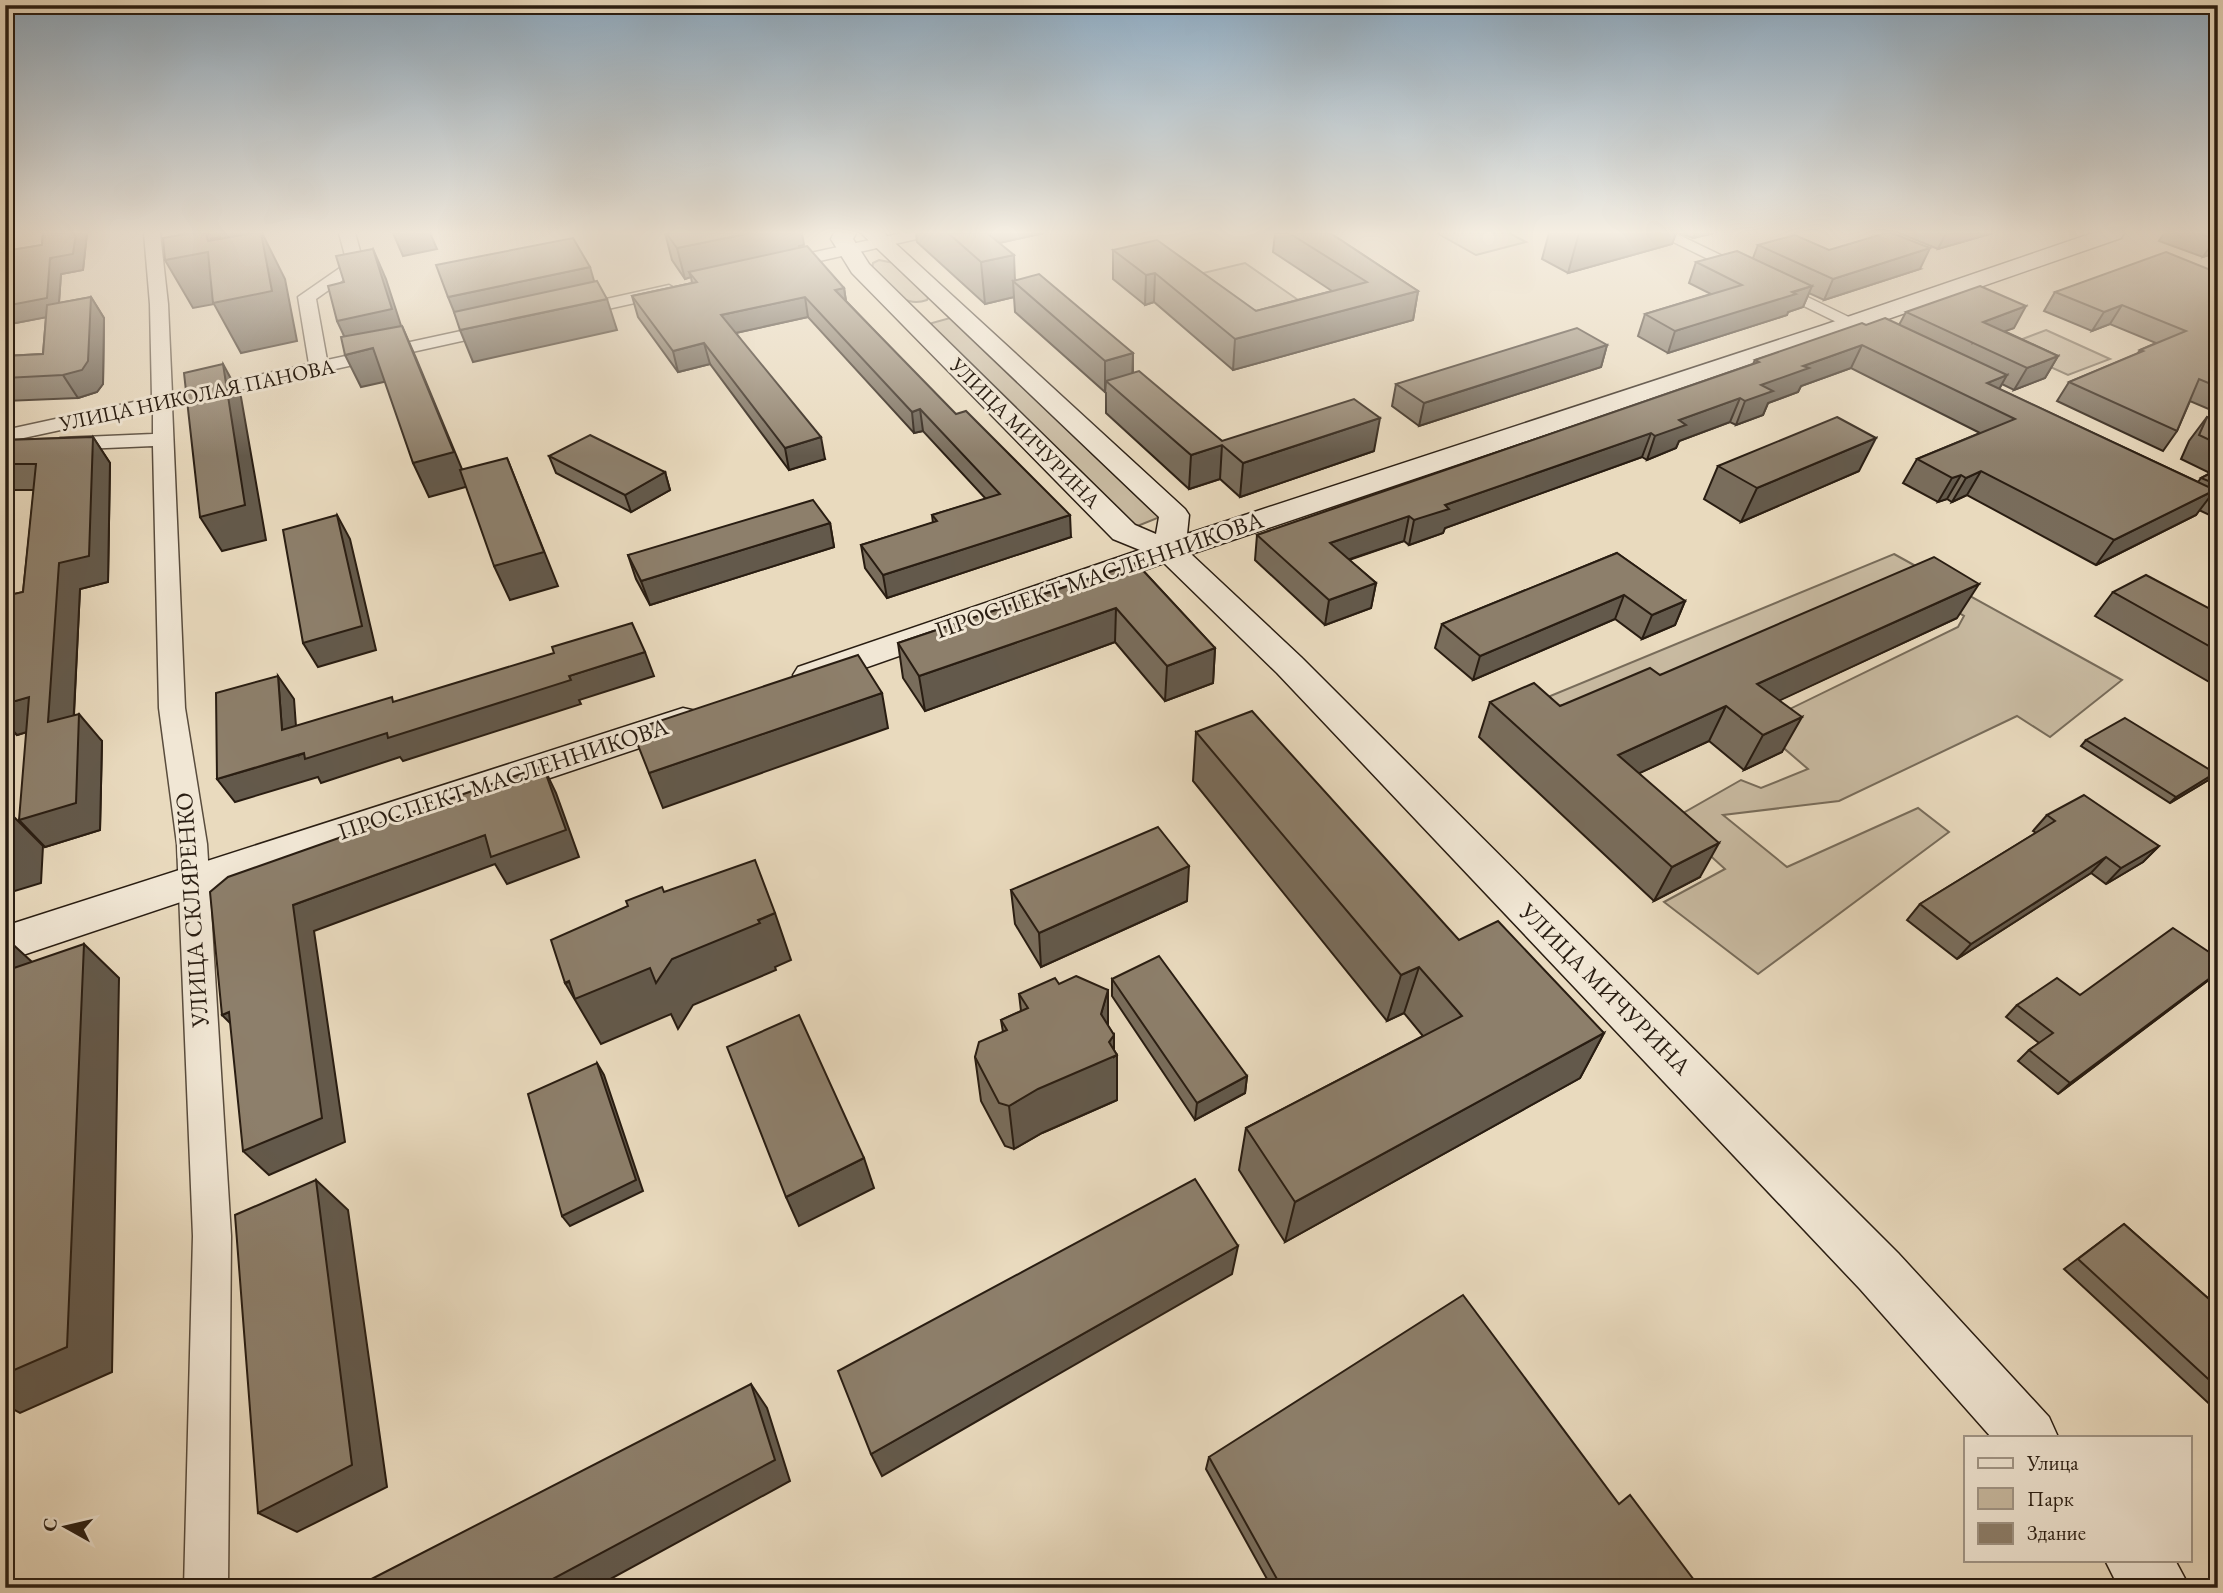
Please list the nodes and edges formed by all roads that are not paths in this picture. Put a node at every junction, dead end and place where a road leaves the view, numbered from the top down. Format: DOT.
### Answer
graph roads {
  1 [pos="159,307"];
  2 [pos="309,307"];
  3 [pos="591,307"];
  4 [pos="899,307"];
  5 [pos="952,307"];
  6 [pos="1819,307"];
  7 [pos="1897,307"];
  8 [pos="551,316"];
  9 [pos="1852,323"];
  10 [pos="510,326"];
  11 [pos="1891,341"];
  12 [pos="319,369"];
  13 [pos="161,404"];
  14 [pos="5,436"];
  15 [pos="161,440"];
  16 [pos="5,446"];
  17 [pos="1170,551"];
  18 [pos="780,686"];
  19 [pos="715,709"];
  20 [pos="194,883"];
  21 [pos="5,944"];
  22 [pos="2028,1436"];
  23 [pos="2137,1562"];
  24 [pos="206,1588"];
  25 [pos="2159,1588"];
  1 -- 13 [label="street, УЛИЦА СКЛЯРЕНКО"];
  2 -- 12 [label="street"];
  3 -- 8 [label="street"];
  4 -- 17 [label="main road, УЛИЦА МИЧУРИНА"];
  5 -- 17 [label="main road, УЛИЦА МИЧУРИНА"];
  6 -- 9 [label="street"];
  7 -- 9 [label="main road, ПРОСПЕКТ МАСЛЕННИКОВА"];
  9 -- 11 [label="street"];
  9 -- 17 [label="main road, ПРОСПЕКТ МАСЛЕННИКОВА"];
  10 -- 12 [label="street, УЛИЦА НИКОЛАЯ ПАНОВА"];
  12 -- 13 [label="street, УЛИЦА НИКОЛАЯ ПАНОВА"];
  13 -- 14 [label="street, УЛИЦА НИКОЛАЯ ПАНОВА"];
  13 -- 15 [label="street, УЛИЦА СКЛЯРЕНКО"];
  15 -- 16 [label="street, УЛИЦА НИКОЛАЯ ПАНОВА"];
  15 -- 20 [label="street, УЛИЦА СКЛЯРЕНКО"];
  17 -- 18 [label="main road, ПРОСПЕКТ МАСЛЕННИКОВА"];
  17 -- 22 [label="main road, УЛИЦА МИЧУРИНА"];
  19 -- 20 [label="main road, ПРОСПЕКТ МАСЛЕННИКОВА"];
  20 -- 21 [label="main road, ПРОСПЕКТ МАСЛЕННИКОВА"];
  20 -- 24 [label="street, УЛИЦА СКЛЯРЕНКО"];
  23 -- 25 [label="main road"];
}
